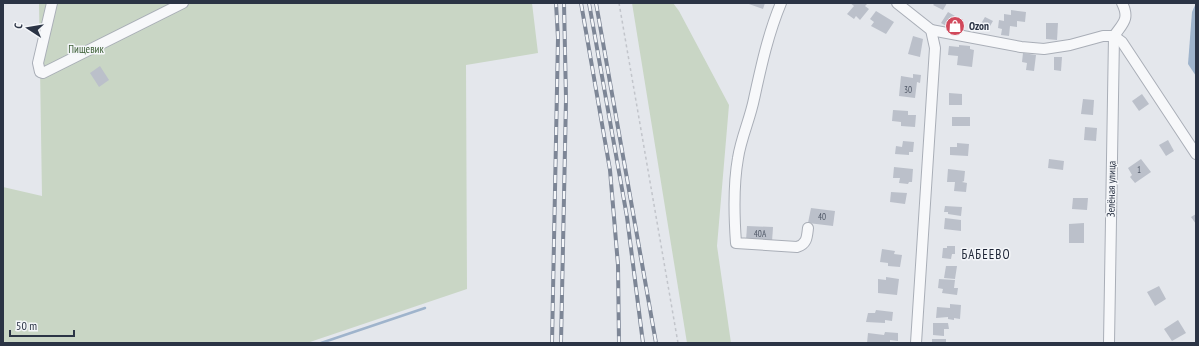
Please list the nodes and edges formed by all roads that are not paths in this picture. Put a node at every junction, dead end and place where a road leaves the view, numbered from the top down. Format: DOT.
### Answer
graph roads {
  1 [pos="52,3"];
  2 [pos="183,3"];
  3 [pos="781,3"];
  4 [pos="897,3"];
  5 [pos="1122,3"];
  6 [pos="931,30"];
  7 [pos="1114,36"];
  8 [pos="1196,154"];
  9 [pos="808,228"];
  10 [pos="916,343"];
  11 [pos="1109,343"];
  1 -- 2 [label="street"];
  3 -- 9 [label="street"];
  4 -- 6 [label="street"];
  5 -- 7 [label="street"];
  6 -- 7 [label="street"];
  6 -- 10 [label="street"];
  7 -- 8 [label="street"];
  7 -- 11 [label="street, Зелёная улица"];
}
